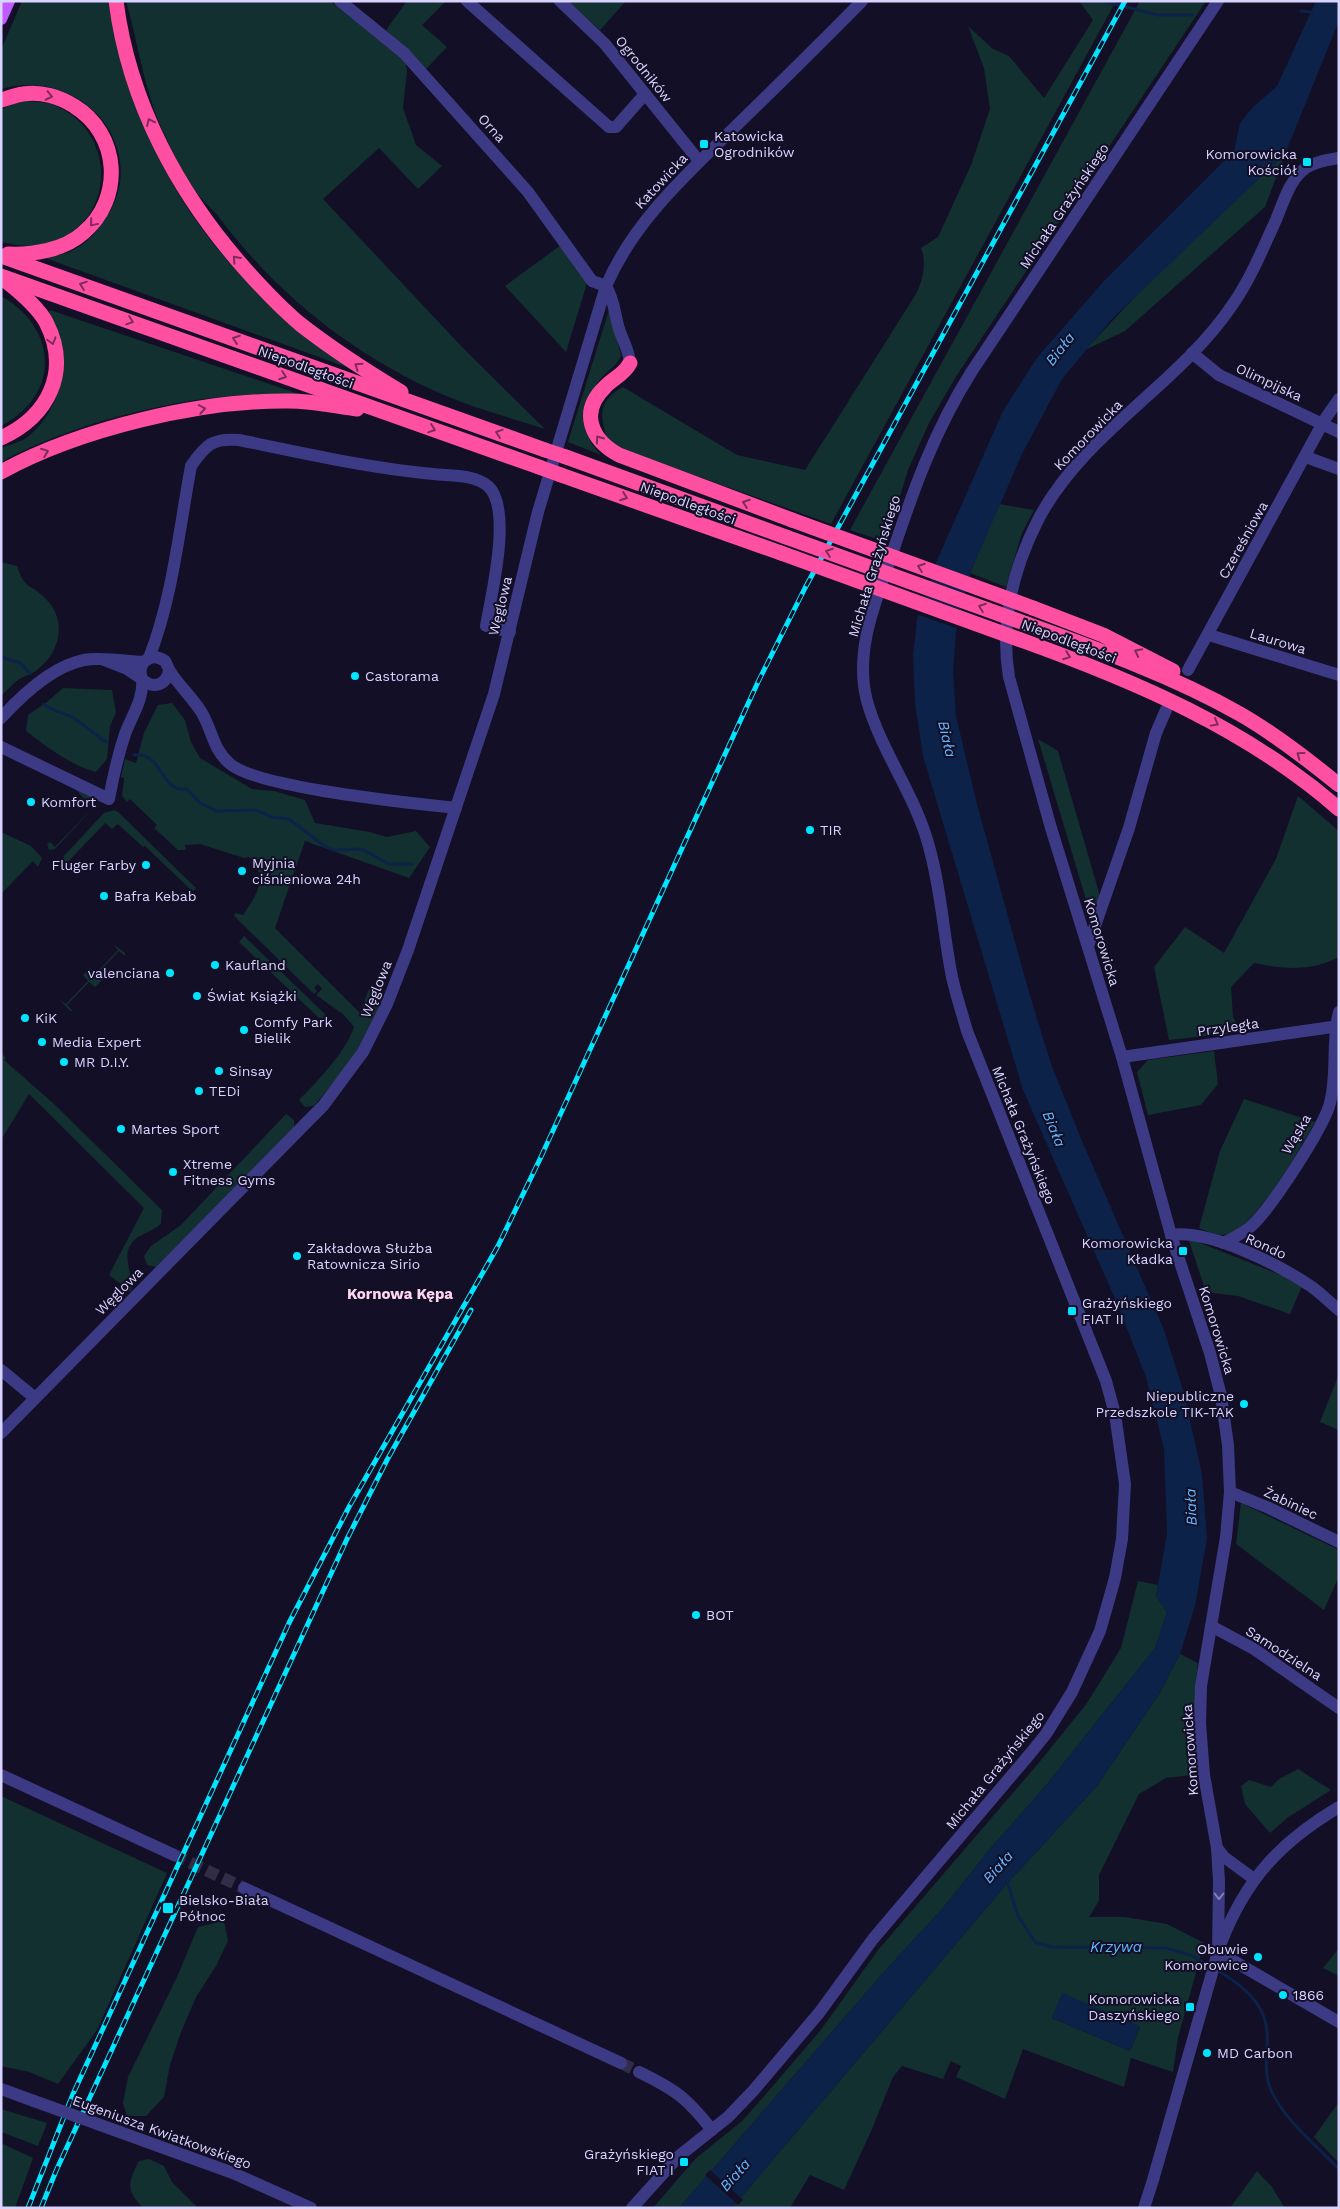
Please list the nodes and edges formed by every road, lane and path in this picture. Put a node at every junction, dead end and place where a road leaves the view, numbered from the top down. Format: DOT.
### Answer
graph roads {
  1 [pos="9,1"];
  2 [pos="116,1"];
  3 [pos="340,1"];
  4 [pos="467,1"];
  5 [pos="560,1"];
  6 [pos="862,1"];
  7 [pos="1218,1"];
  8 [pos="1,19"];
  9 [pos="645,94"];
  10 [pos="1,100"];
  11 [pos="1339,158"];
  12 [pos="699,161"];
  13 [pos="1,255"];
  14 [pos="1,276"];
  15 [pos="606,286"];
  16 [pos="1192,353"];
  17 [pos="630,363"];
  18 [pos="1339,399"];
  19 [pos="430,409"];
  20 [pos="386,413"];
  21 [pos="1323,424"];
  22 [pos="562,432"];
  23 [pos="1339,432"];
  24 [pos="1,438"];
  25 [pos="1306,457"];
  26 [pos="1339,469"];
  27 [pos="1,472"];
  28 [pos="166,610"];
  29 [pos="510,632"];
  30 [pos="1209,635"];
  31 [pos="104,660"];
  32 [pos="146,660"];
  33 [pos="167,665"];
  34 [pos="1188,670"];
  35 [pos="1339,674"];
  36 [pos="142,678"];
  37 [pos="161,684"];
  38 [pos="194,699"];
  39 [pos="1224,706"];
  40 [pos="1166,710"];
  41 [pos="134,717"];
  42 [pos="1,718"];
  43 [pos="1,747"];
  44 [pos="1339,784"];
  45 [pos="456,808"];
  46 [pos="1339,809"];
  47 [pos="1088,946"];
  48 [pos="1339,1012"];
  49 [pos="1337,1026"];
  50 [pos="1122,1057"];
  51 [pos="1171,1235"];
  52 [pos="1223,1243"];
  53 [pos="1339,1310"];
  54 [pos="1,1370"];
  55 [pos="35,1398"];
  56 [pos="1,1433"];
  57 [pos="1230,1492"];
  58 [pos="1339,1542"];
  59 [pos="1210,1626"];
  60 [pos="1339,1708"];
  61 [pos="1,1775"];
  62 [pos="1339,1807"];
  63 [pos="1217,1848"];
  64 [pos="174,1855"];
  65 [pos="1254,1879"];
  66 [pos="244,1888"];
  67 [pos="1217,1955"];
  68 [pos="1339,2022"];
  69 [pos="621,2063"];
  70 [pos="640,2072"];
  71 [pos="1,2089"];
  72 [pos="712,2130"];
  73 [pos="311,2208"];
  74 [pos="632,2208"];
  75 [pos="1144,2208"];
  1 -- 8 [label="main road"];
  19 -- 2 [label="highway, one-way"];
  3 -- 15 [label="street, Orna"];
  4 -- 9 [label="street"];
  5 -- 9 [label="street, Ogrodników"];
  6 -- 12 [label="street, Katowicka"];
  7 -- 72 [label="street, Michała Grażyńskiego"];
  9 -- 12 [label="street, Ogrodników"];
  10 -- 13 [label="highway, one-way"];
  11 -- 16 [label="street, Komorowicka"];
  12 -- 15 [label="street, Katowicka"];
  19 -- 13 [label="highway, Niepodległości, one-way"];
  14 -- 20 [label="highway, Niepodległości, one-way"];
  14 -- 24 [label="highway, one-way"];
  15 -- 17 [label="street"];
  15 -- 22 [label="street, Katowicka"];
  16 -- 21 [label="street, Olimpijska"];
  16 -- 47 [label="street, Komorowicka"];
  39 -- 17 [label="highway, one-way, bridge"];
  18 -- 21 [label="street, Czereśniowa"];
  39 -- 19 [label="highway, Niepodległości, one-way, bridge"];
  27 -- 20 [label="highway, one-way"];
  20 -- 46 [label="highway, Niepodległości, one-way, bridge"];
  21 -- 23 [label="street, Olimpijska"];
  21 -- 25 [label="street, Czereśniowa"];
  22 -- 29 [label="street, Węglowa"];
  25 -- 26 [label="street"];
  25 -- 30 [label="street, Czereśniowa"];
  28 -- 29 [label="street"];
  28 -- 32 [label="street"];
  28 -- 33 [label="street"];
  29 -- 45 [label="street, Węglowa"];
  30 -- 34 [label="street, Czereśniowa"];
  30 -- 35 [label="street, Laurowa"];
  31 -- 32 [label="street"];
  31 -- 36 [label="street"];
  31 -- 42 [label="street"];
  32 -- 33 [label="street"];
  32 -- 36 [label="street"];
  33 -- 37 [label="street"];
  33 -- 38 [label="street"];
  36 -- 37 [label="street"];
  36 -- 41 [label="street"];
  37 -- 38 [label="street"];
  37 -- 41 [label="street"];
  38 -- 45 [label="street"];
  44 -- 39 [label="highway, Niepodległości, one-way"];
  40 -- 47 [label="street"];
  41 -- 43 [label="street"];
  45 -- 55 [label="street, Węglowa"];
  47 -- 50 [label="street, Komorowicka"];
  48 -- 49 [label="street, Wąska"];
  49 -- 50 [label="street, Przyległa"];
  49 -- 52 [label="street, Wąska"];
  50 -- 51 [label="street, Komorowicka"];
  51 -- 52 [label="street, Rondo"];
  51 -- 57 [label="street, Komorowicka"];
  52 -- 53 [label="street, Rondo"];
  54 -- 55 [label="street"];
  55 -- 56 [label="street, Węglowa"];
  57 -- 58 [label="street, Żabiniec"];
  57 -- 59 [label="street, Komorowicka"];
  59 -- 60 [label="street, Samodzielna"];
  59 -- 63 [label="street, Komorowicka"];
  61 -- 64 [label="street"];
  62 -- 65 [label="street"];
  63 -- 65 [label="street"];
  63 -- 67 [label="street, Komorowicka, one-way"];
  65 -- 67 [label="street"];
  66 -- 69 [label="street"];
  67 -- 68 [label="street"];
  67 -- 75 [label="street, Komorowicka"];
  70 -- 72 [label="street"];
  71 -- 73 [label="street, Eugeniusza Kwiatkowskiego, bridge"];
  72 -- 74 [label="street, Michała Grażyńskiego"];
}
